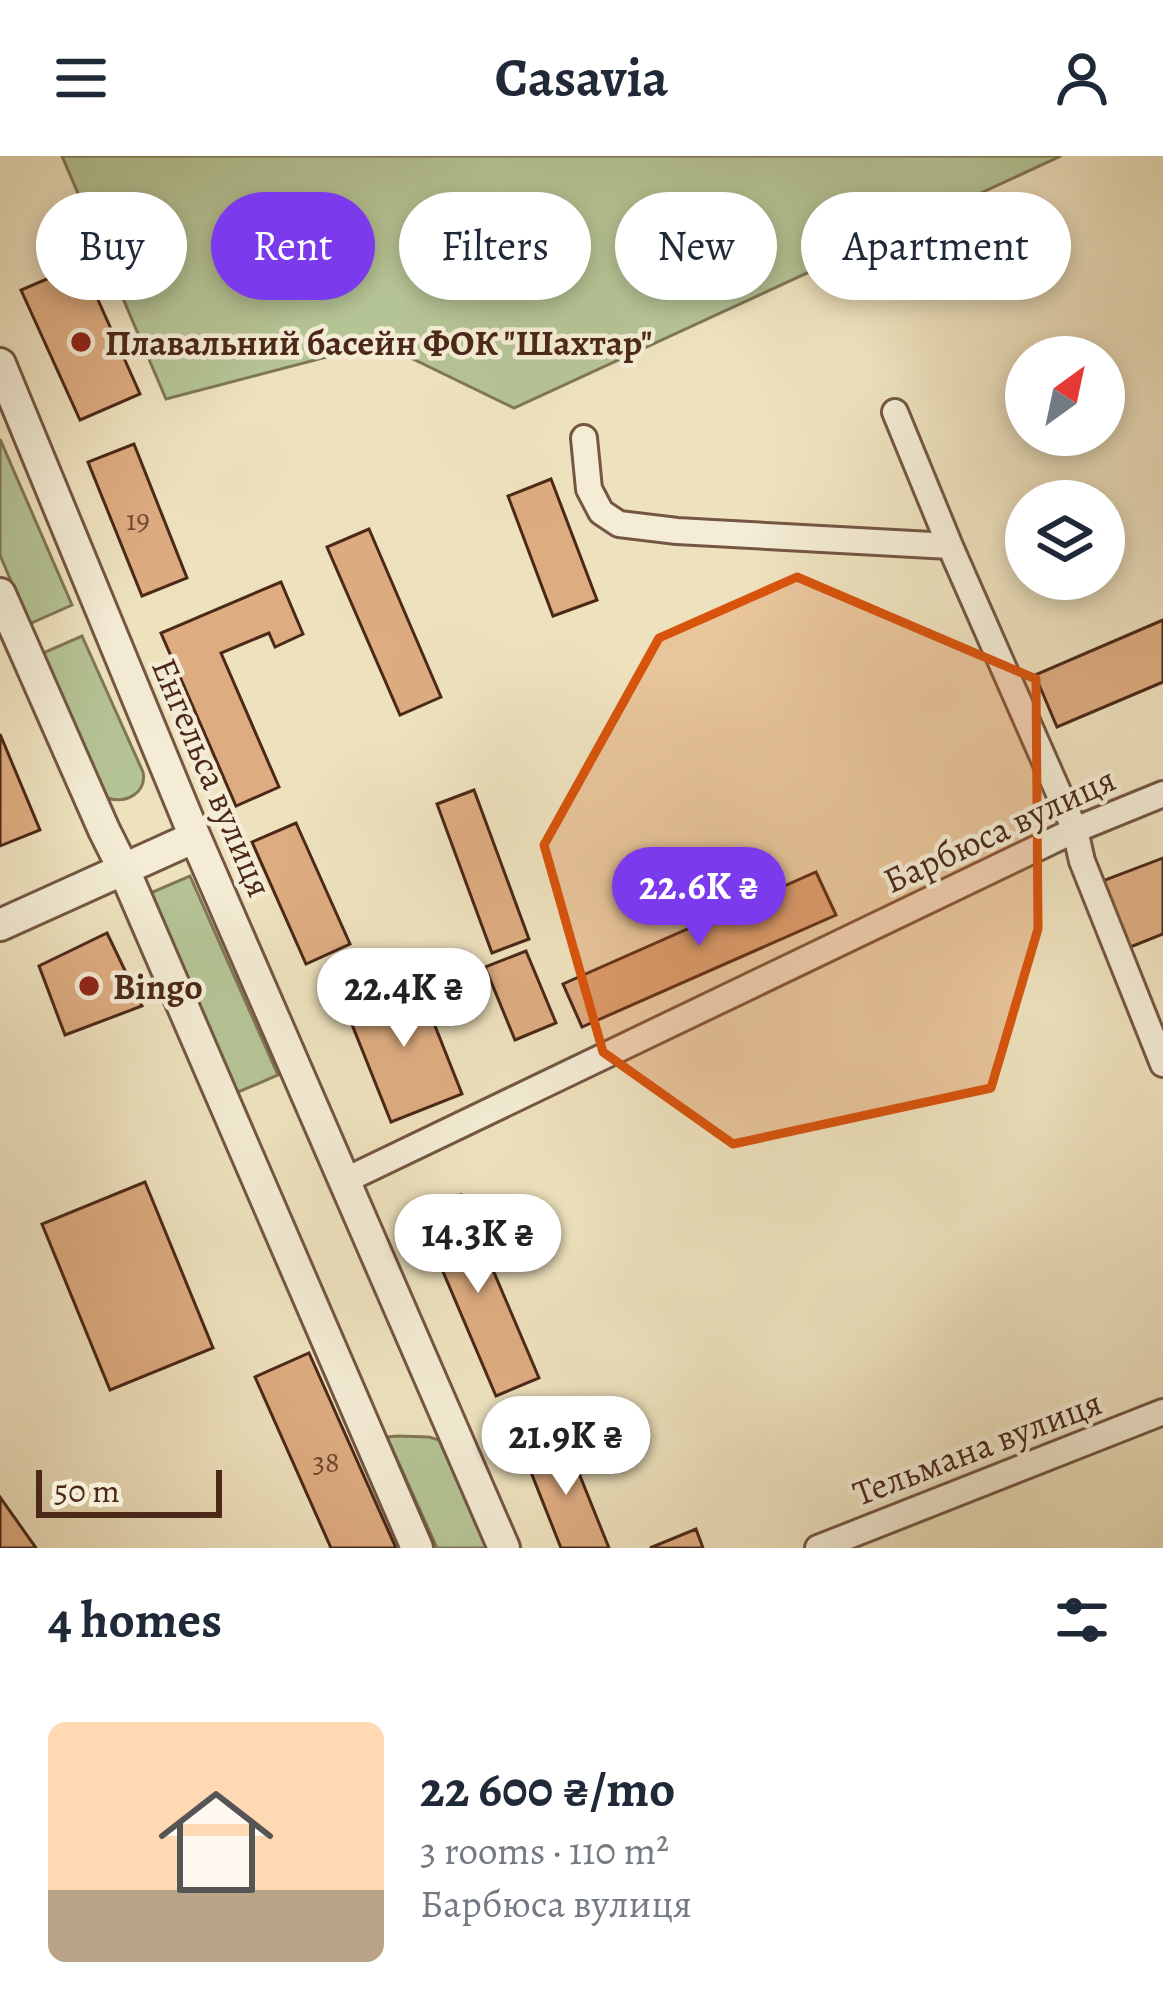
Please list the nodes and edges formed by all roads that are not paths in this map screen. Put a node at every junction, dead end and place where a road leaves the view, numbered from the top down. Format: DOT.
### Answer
graph roads {
  1 [pos="0,364"];
  2 [pos="895,412"];
  3 [pos="584,438"];
  4 [pos="950,546"];
  5 [pos="0,594"];
  6 [pos="1163,794"];
  7 [pos="1075,830"];
  8 [pos="195,837"];
  9 [pos="124,870"];
  10 [pos="0,925"];
  11 [pos="1163,1064"];
  12 [pos="346,1180"];
  13 [pos="1163,1412"];
  14 [pos="417,1548"];
  15 [pos="504,1548"];
  16 [pos="818,1548"];
  1 -- 8 [label="street, Енгельса вулиця"];
  2 -- 4 [label="street"];
  3 -- 4 [label="street"];
  4 -- 7 [label="street"];
  5 -- 9 [label="street"];
  6 -- 7 [label="street, Барбюса вулиця"];
  7 -- 11 [label="street"];
  7 -- 12 [label="street, Барбюса вулиця"];
  8 -- 9 [label="street"];
  8 -- 12 [label="street, Енгельса вулиця"];
  9 -- 10 [label="street"];
  9 -- 14 [label="street"];
  12 -- 15 [label="street, Енгельса вулиця"];
  13 -- 16 [label="street, Тельмана вулиця"];
}
